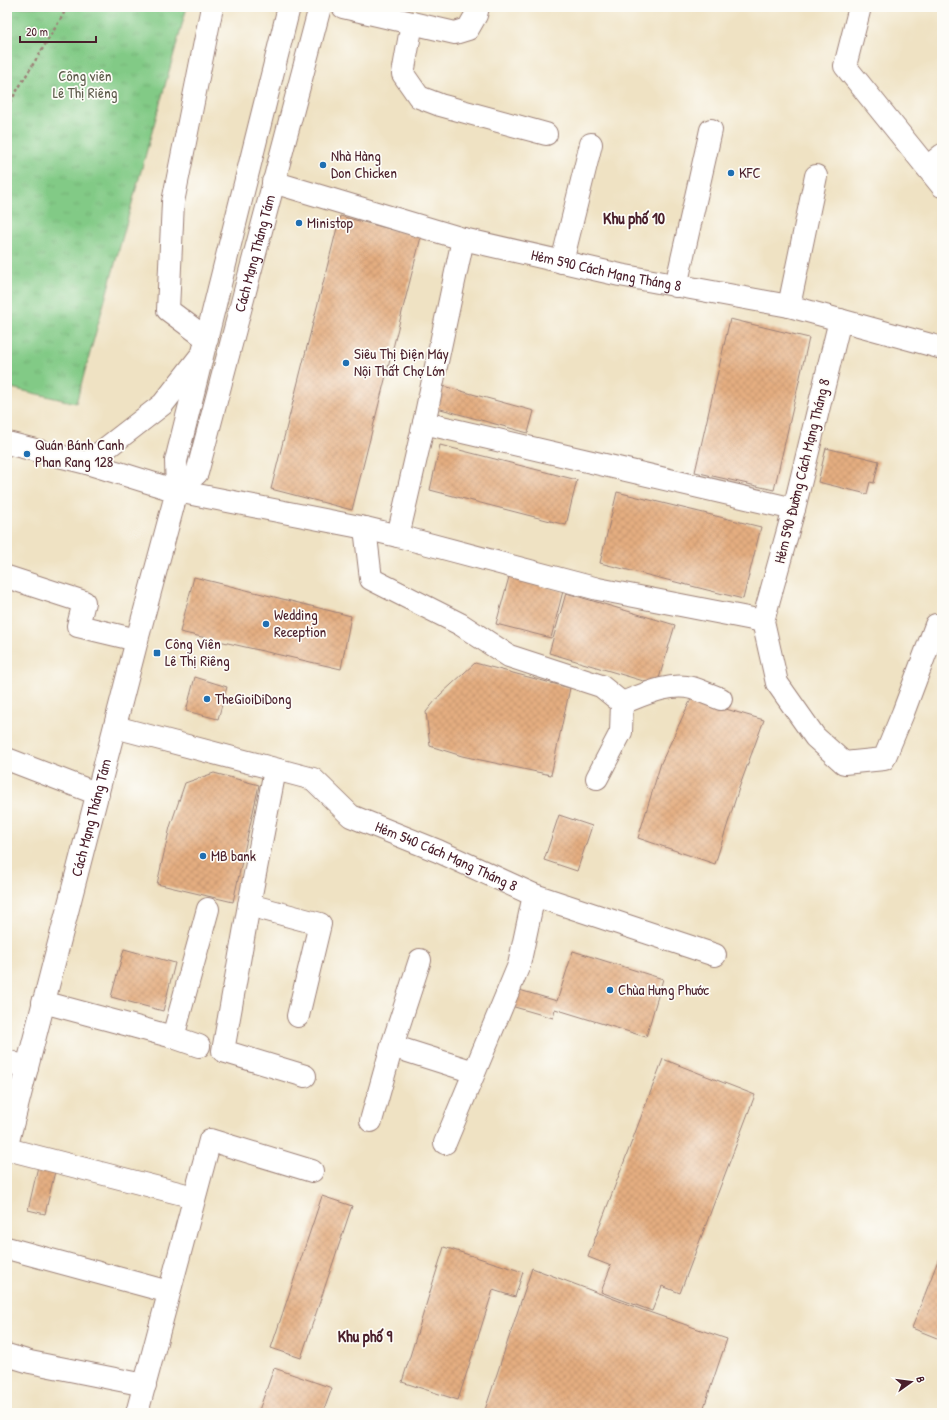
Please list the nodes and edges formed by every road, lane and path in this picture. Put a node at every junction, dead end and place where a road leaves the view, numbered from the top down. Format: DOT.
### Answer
graph roads {
  1 [pos="66,7"];
  2 [pos="212,7"];
  3 [pos="289,7"];
  4 [pos="320,7"];
  5 [pos="343,7"];
  6 [pos="478,7"];
  7 [pos="860,7"];
  8 [pos="412,22"];
  9 [pos="7,107"];
  10 [pos="711,130"];
  11 [pos="546,134"];
  12 [pos="591,144"];
  13 [pos="934,161"];
  14 [pos="816,176"];
  15 [pos="273,182"];
  16 [pos="942,186"];
  17 [pos="463,239"];
  18 [pos="562,262"];
  19 [pos="676,286"];
  20 [pos="789,306"];
  21 [pos="840,320"];
  22 [pos="206,345"];
  23 [pos="942,348"];
  24 [pos="424,423"];
  25 [pos="7,444"];
  26 [pos="87,463"];
  27 [pos="177,491"];
  28 [pos="794,509"];
  29 [pos="365,528"];
  30 [pos="398,536"];
  31 [pos="7,577"];
  32 [pos="763,622"];
  33 [pos="936,625"];
  34 [pos="137,640"];
  35 [pos="721,699"];
  36 [pos="622,703"];
  37 [pos="115,727"];
  38 [pos="7,759"];
  39 [pos="275,770"];
  40 [pos="597,778"];
  41 [pos="98,794"];
  42 [pos="534,895"];
  43 [pos="249,905"];
  44 [pos="208,909"];
  45 [pos="715,955"];
  46 [pos="420,960"];
  47 [pos="43,1002"];
  48 [pos="298,1016"];
  49 [pos="174,1037"];
  50 [pos="199,1046"];
  51 [pos="392,1046"];
  52 [pos="17,1064"];
  53 [pos="474,1072"];
  54 [pos="305,1076"];
  55 [pos="371,1122"];
  56 [pos="445,1144"];
  57 [pos="7,1145"];
  58 [pos="7,1149"];
  59 [pos="312,1171"];
  60 [pos="194,1197"];
  61 [pos="7,1248"];
  62 [pos="170,1292"];
  63 [pos="7,1355"];
  64 [pos="144,1384"];
  65 [pos="137,1413"];
  1 -- 9 [label="path"];
  2 -- 22 [label="street"];
  3 -- 22 [label="street, Cách Mạng Tháng Tám"];
  4 -- 15 [label="street, Cách Mạng Tháng Tám"];
  5 -- 8 [label="street"];
  6 -- 8 [label="street"];
  7 -- 13 [label="street"];
  8 -- 11 [label="street"];
  10 -- 19 [label="street"];
  12 -- 18 [label="street"];
  13 -- 16 [label="street"];
  14 -- 20 [label="street"];
  15 -- 17 [label="street, Hẻm 590 Cách Mạng Tháng 8"];
  15 -- 27 [label="street, Cách Mạng Tháng Tám"];
  17 -- 18 [label="street, Hẻm 590 Cách Mạng Tháng 8"];
  17 -- 24 [label="street"];
  18 -- 19 [label="street, Hẻm 590 Cách Mạng Tháng 8"];
  19 -- 20 [label="street, Hẻm 590 Cách Mạng Tháng 8"];
  20 -- 21 [label="street, Hẻm 590 Cách Mạng Tháng 8"];
  21 -- 23 [label="street, Hẻm 590 Cách Mạng Tháng 8"];
  21 -- 28 [label="street, Hẻm 590 Đường Cách Mạng Tháng 8"];
  22 -- 26 [label="street"];
  22 -- 27 [label="street, Cách Mạng Tháng Tám"];
  24 -- 28 [label="street"];
  24 -- 30 [label="street"];
  25 -- 26 [label="street"];
  26 -- 27 [label="street"];
  27 -- 29 [label="street"];
  27 -- 34 [label="street, Cách Mạng Tháng Tám"];
  28 -- 32 [label="street, Hẻm 590 Đường Cách Mạng Tháng 8"];
  29 -- 30 [label="street"];
  29 -- 36 [label="street"];
  30 -- 32 [label="street"];
  31 -- 34 [label="street"];
  32 -- 33 [label="street"];
  34 -- 37 [label="street, Cách Mạng Tháng Tám"];
  35 -- 36 [label="street"];
  36 -- 40 [label="street"];
  37 -- 39 [label="street, Hẻm 540 Cách Mạng Tháng 8"];
  37 -- 41 [label="street, Cách Mạng Tháng Tám"];
  38 -- 41 [label="street"];
  39 -- 42 [label="street, Hẻm 540 Cách Mạng Tháng 8"];
  39 -- 43 [label="street"];
  41 -- 47 [label="street, Cách Mạng Tháng Tám"];
  42 -- 45 [label="street"];
  42 -- 53 [label="street, Hẻm 540 Cách Mạng Tháng 8"];
  43 -- 48 [label="street"];
  43 -- 54 [label="street"];
  44 -- 49 [label="street"];
  46 -- 51 [label="street"];
  47 -- 49 [label="street"];
  47 -- 52 [label="street, Cách Mạng Tháng Tám"];
  49 -- 50 [label="street"];
  51 -- 53 [label="street"];
  51 -- 55 [label="street"];
  52 -- 57 [label="street, Cách Mạng Tháng Tám"];
  53 -- 56 [label="street, Hẻm 540 Cách Mạng Tháng 8"];
  58 -- 60 [label="street"];
  59 -- 60 [label="street"];
  60 -- 62 [label="street"];
  61 -- 62 [label="street"];
  62 -- 64 [label="street"];
  63 -- 64 [label="street"];
  64 -- 65 [label="street"];
}
